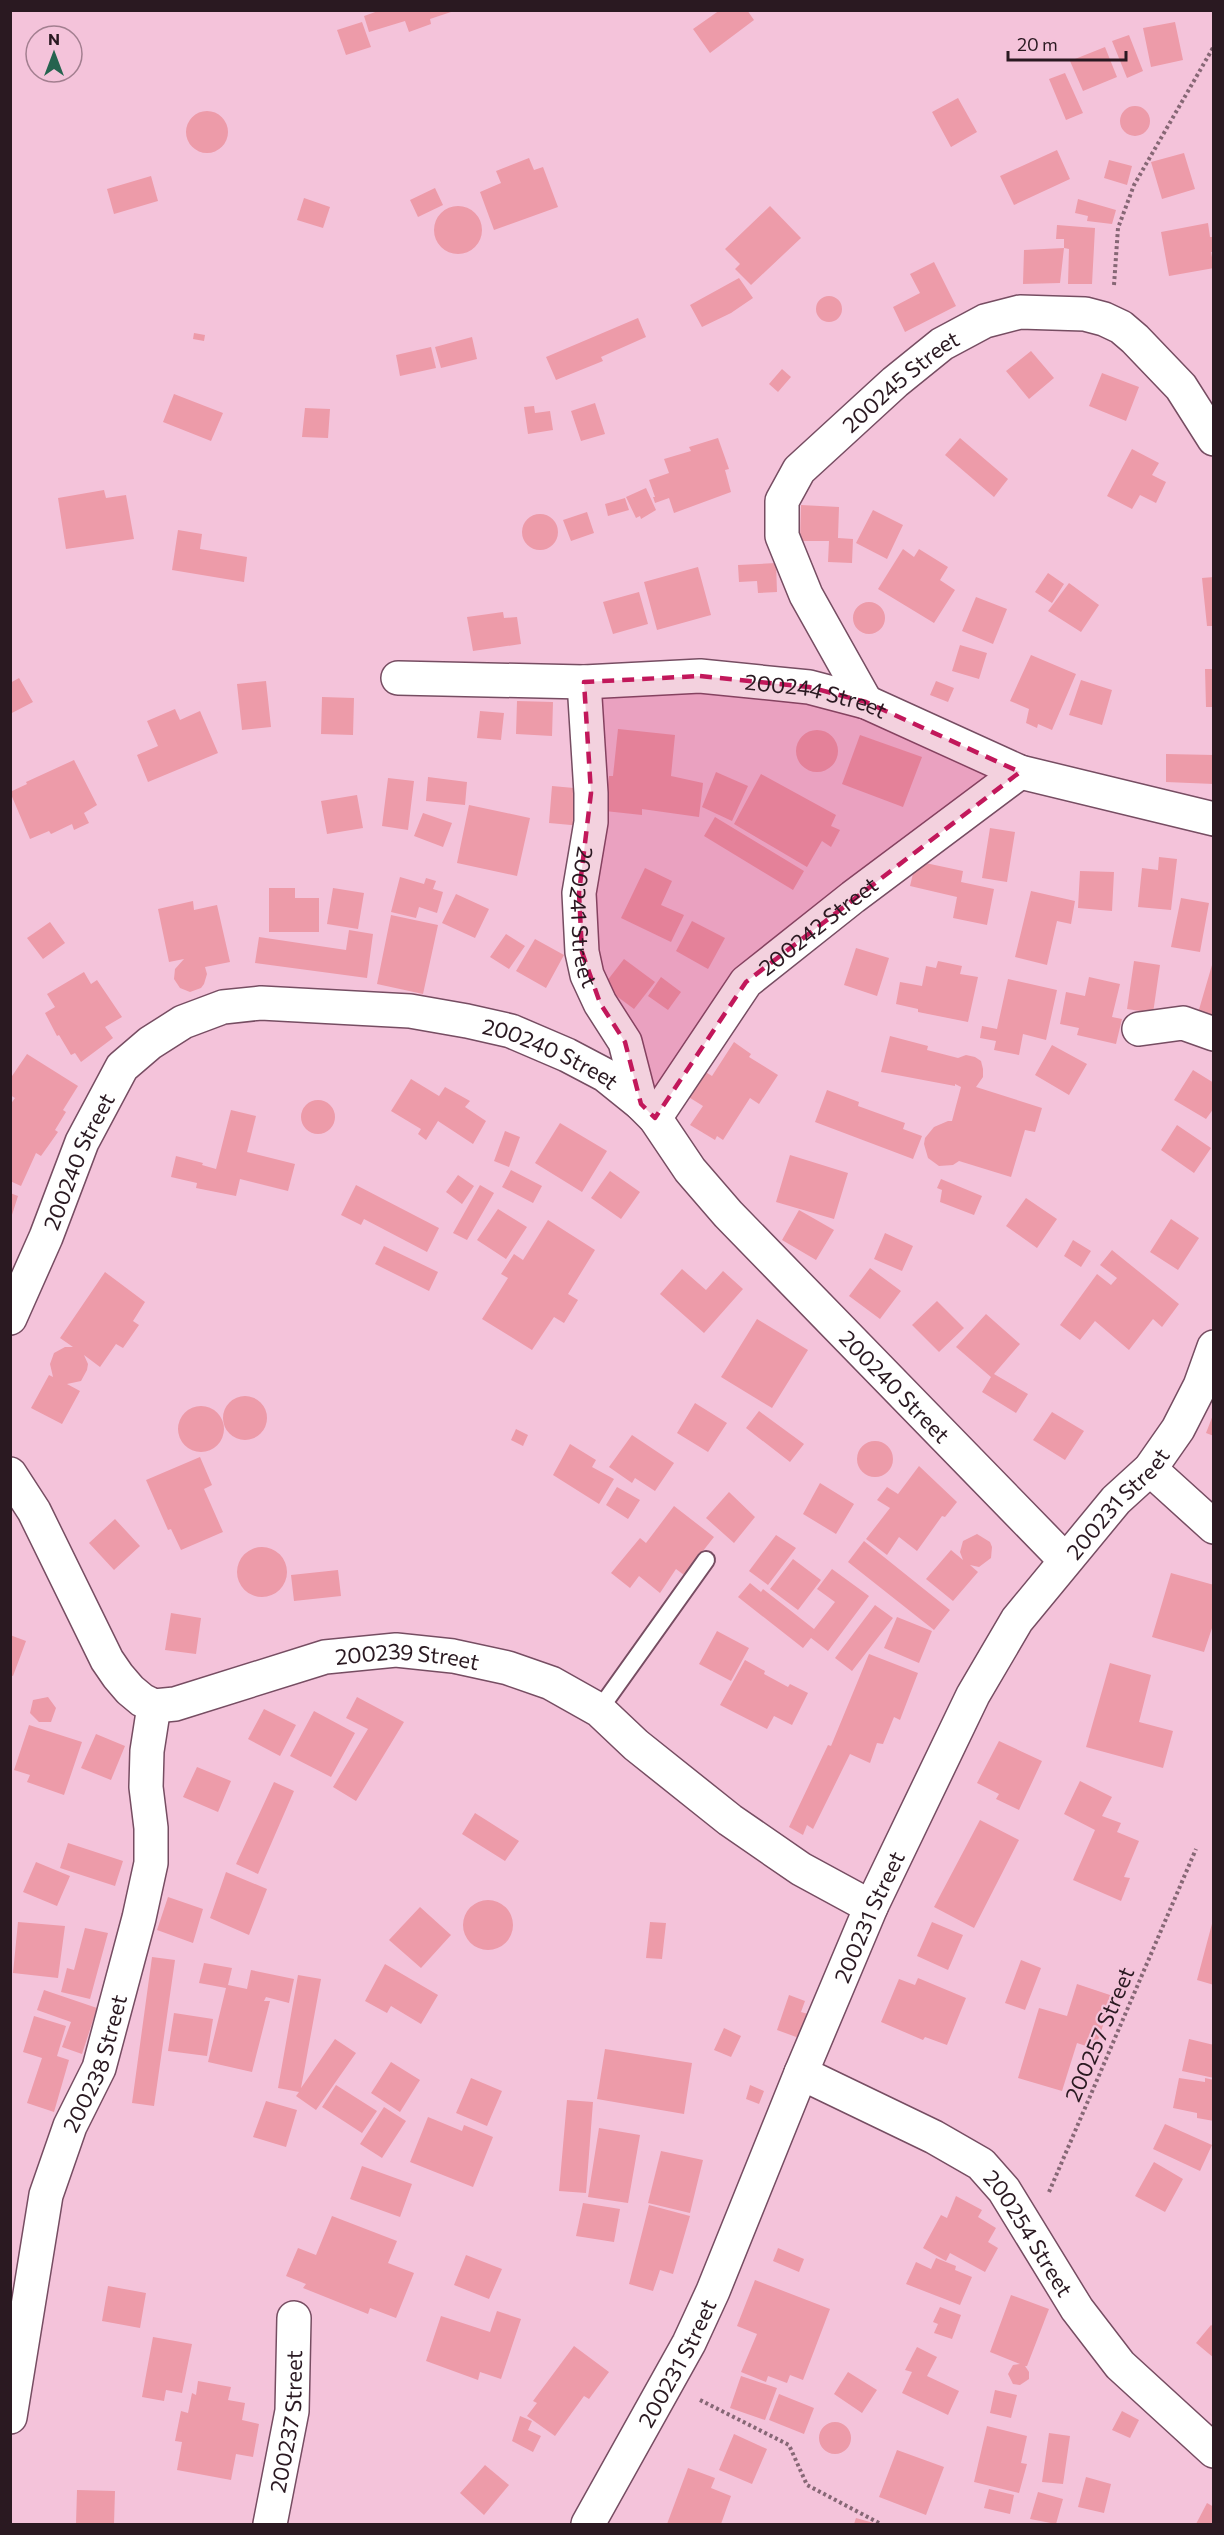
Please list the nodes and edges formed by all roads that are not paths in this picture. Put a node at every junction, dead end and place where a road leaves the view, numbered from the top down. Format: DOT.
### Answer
graph roads {
  1 [pos="1214,439"];
  2 [pos="398,678"];
  3 [pos="584,682"];
  4 [pos="866,702"];
  5 [pos="1020,772"];
  6 [pos="1214,819"];
  7 [pos="1139,1029"];
  8 [pos="1214,1034"];
  9 [pos="648,1111"];
  10 [pos="10,1318"];
  11 [pos="1214,1347"];
  12 [pos="1150,1469"];
  13 [pos="10,1474"];
  14 [pos="1214,1527"];
  15 [pos="706,1560"];
  16 [pos="1065,1560"];
  17 [pos="154,1706"];
  18 [pos="599,1710"];
  19 [pos="871,1907"];
  20 [pos="801,2073"];
  21 [pos="294,2318"];
  22 [pos="10,2417"];
  23 [pos="1214,2451"];
  24 [pos="270,2524"];
  25 [pos="588,2524"];
  1 -- 4 [label="street, 200245 Street"];
  2 -- 3 [label="street, 200244 Street"];
  3 -- 4 [label="street, 200244 Street"];
  3 -- 9 [label="street, 200241 Street"];
  4 -- 5 [label="street, 200244 Street"];
  5 -- 6 [label="street, 200244 Street"];
  5 -- 9 [label="street, 200242 Street"];
  7 -- 8 [label="street"];
  9 -- 10 [label="street, 200240 Street"];
  9 -- 16 [label="street, 200240 Street"];
  11 -- 12 [label="street, 200231 Street"];
  12 -- 14 [label="street"];
  12 -- 16 [label="street, 200231 Street"];
  13 -- 17 [label="street"];
  15 -- 18 [label="lane"];
  16 -- 19 [label="street, 200231 Street"];
  17 -- 18 [label="street, 200239 Street"];
  17 -- 22 [label="street, 200238 Street"];
  18 -- 19 [label="street, 200239 Street"];
  19 -- 20 [label="street, 200231 Street"];
  20 -- 23 [label="street, 200254 Street"];
  20 -- 25 [label="street, 200231 Street"];
  21 -- 24 [label="street, 200237 Street"];
}
